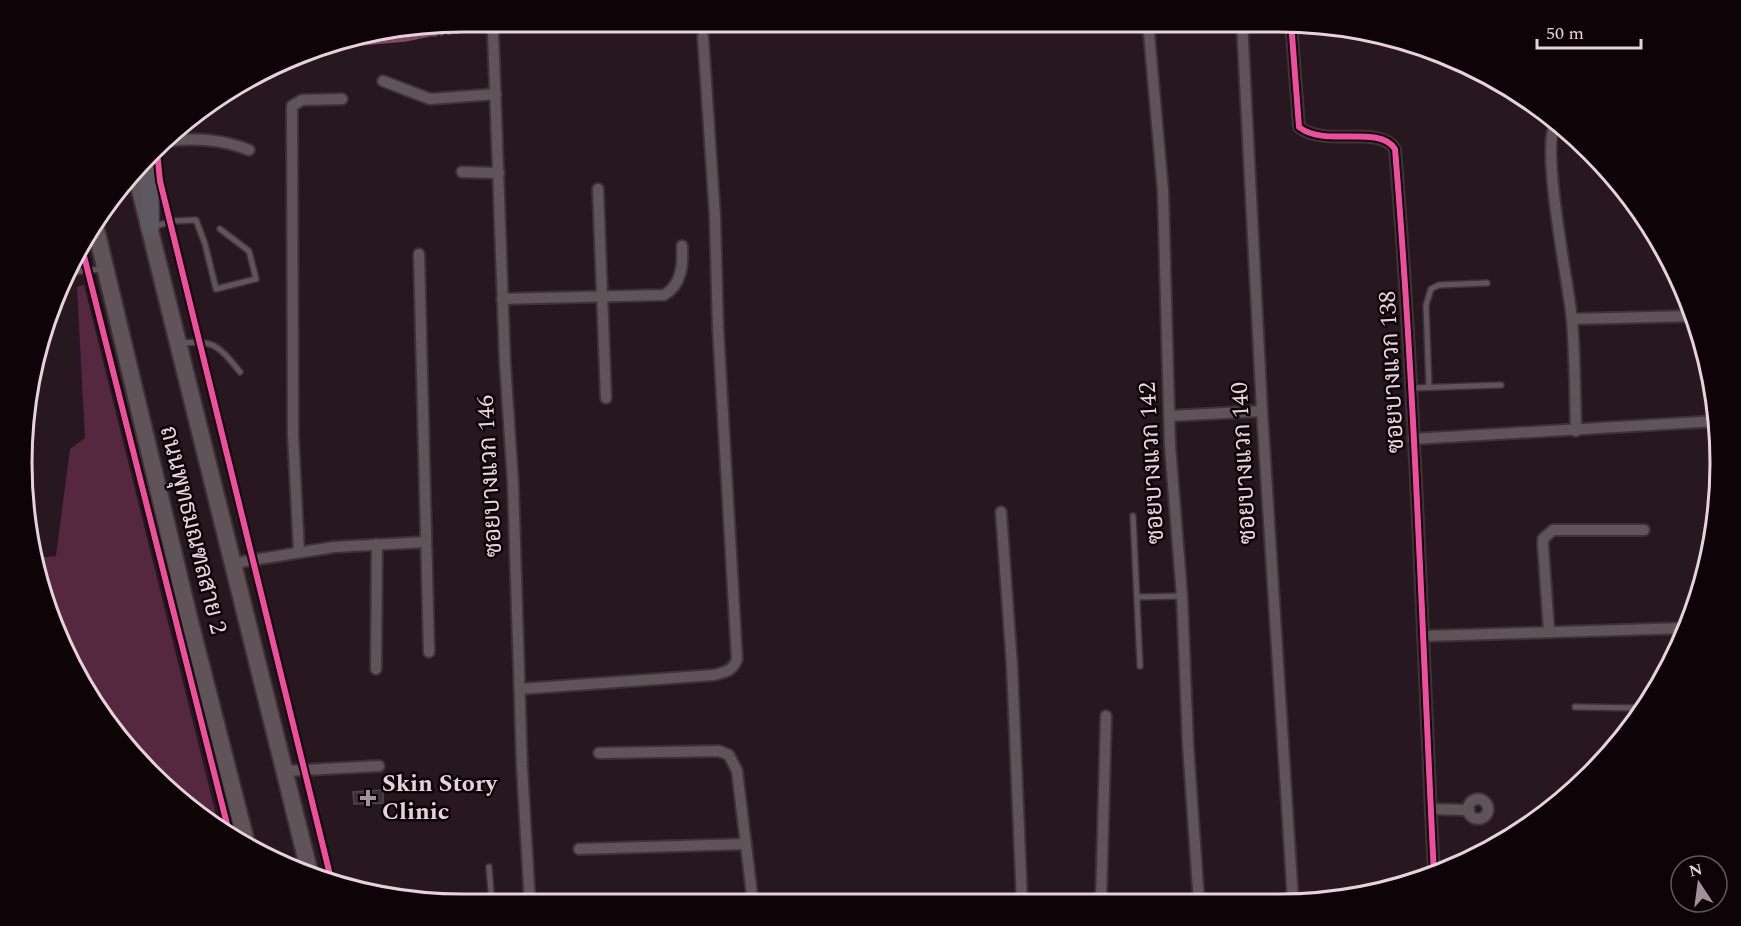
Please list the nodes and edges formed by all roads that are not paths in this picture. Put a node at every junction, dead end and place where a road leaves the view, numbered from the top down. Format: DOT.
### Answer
graph roads {
  1 [pos="490,32"];
  2 [pos="1147,32"];
  3 [pos="1243,32"];
  4 [pos="1292,32"];
  5 [pos="703,37"];
  6 [pos="383,81"];
  7 [pos="496,94"];
  8 [pos="342,99"];
  9 [pos="1552,130"];
  10 [pos="176,141"];
  11 [pos="249,150"];
  12 [pos="149,167"];
  13 [pos="462,172"];
  14 [pos="499,172"];
  15 [pos="138,180"];
  16 [pos="598,189"];
  17 [pos="150,227"];
  18 [pos="220,229"];
  19 [pos="97,234"];
  20 [pos="682,246"];
  21 [pos="419,254"];
  22 [pos="106,268"];
  23 [pos="76,271"];
  24 [pos="1487,284"];
  25 [pos="601,298"];
  26 [pos="502,299"];
  27 [pos="1684,316"];
  28 [pos="1572,319"];
  29 [pos="179,343"];
  30 [pos="240,372"];
  31 [pos="1501,385"];
  32 [pos="1429,387"];
  33 [pos="1412,388"];
  34 [pos="606,398"];
  35 [pos="1262,411"];
  36 [pos="1169,416"];
  37 [pos="1708,422"];
  38 [pos="1576,430"];
  39 [pos="1413,439"];
  40 [pos="1001,512"];
  41 [pos="1133,516"];
  42 [pos="1644,530"];
  43 [pos="426,542"];
  44 [pos="376,544"];
  45 [pos="299,552"];
  46 [pos="234,563"];
  47 [pos="1182,596"];
  48 [pos="1137,597"];
  49 [pos="1677,628"];
  50 [pos="1549,631"];
  51 [pos="1424,636"];
  52 [pos="429,652"];
  53 [pos="1140,666"];
  54 [pos="376,669"];
  55 [pos="520,689"];
  56 [pos="1575,707"];
  57 [pos="1633,708"];
  58 [pos="1107,716"];
  59 [pos="599,753"];
  60 [pos="379,766"];
  61 [pos="285,771"];
  62 [pos="1431,809"];
  63 [pos="1468,810"];
  64 [pos="246,836"];
  65 [pos="746,844"];
  66 [pos="579,849"];
  67 [pos="302,862"];
  68 [pos="1434,866"];
  69 [pos="489,867"];
  70 [pos="491,894"];
  71 [pos="530,894"];
  72 [pos="752,894"];
  73 [pos="1022,894"];
  74 [pos="1101,894"];
  75 [pos="1198,894"];
  76 [pos="1293,894"];
  1 -- 7 [label="street, ซอยบางแวก 146"];
  2 -- 36 [label="street, ซอยบางแวก 142"];
  3 -- 35 [label="street, ซอยบางแวก 140"];
  4 -- 33 [label="street, ซอยบางแวก 138"];
  5 -- 55 [label="street"];
  6 -- 7 [label="street"];
  7 -- 14 [label="street, ซอยบางแวก 146"];
  8 -- 45 [label="street"];
  9 -- 28 [label="street"];
  10 -- 11 [label="street"];
  12 -- 17 [label="main road"];
  13 -- 14 [label="street"];
  14 -- 26 [label="street, ซอยบางแวก 146"];
  15 -- 17 [label="main road, ถนนพุทธมณฑลสาย 2"];
  16 -- 25 [label="street"];
  17 -- 18 [label="lane"];
  17 -- 29 [label="main road, ถนนพุทธมณฑลสาย 2"];
  19 -- 22 [label="main road, ถนนพุทธมณฑลสาย 2"];
  20 -- 25 [label="street"];
  21 -- 43 [label="street"];
  22 -- 23 [label="lane"];
  22 -- 64 [label="main road, ถนนพุทธมณฑลสาย 2"];
  24 -- 32 [label="lane"];
  25 -- 26 [label="street"];
  25 -- 34 [label="street"];
  26 -- 55 [label="street, ซอยบางแวก 146"];
  27 -- 28 [label="street"];
  28 -- 38 [label="street"];
  29 -- 30 [label="lane"];
  29 -- 46 [label="main road, ถนนพุทธมณฑลสาย 2"];
  31 -- 32 [label="lane"];
  32 -- 33 [label="lane"];
  33 -- 39 [label="street, ซอยบางแวก 138"];
  35 -- 36 [label="street"];
  35 -- 76 [label="street, ซอยบางแวก 140"];
  36 -- 47 [label="street, ซอยบางแวก 142"];
  37 -- 38 [label="street"];
  38 -- 39 [label="street"];
  39 -- 51 [label="street, ซอยบางแวก 138"];
  40 -- 73 [label="street"];
  41 -- 48 [label="lane"];
  42 -- 50 [label="street"];
  43 -- 44 [label="street"];
  43 -- 52 [label="street"];
  44 -- 45 [label="street"];
  44 -- 54 [label="street"];
  45 -- 46 [label="street"];
  46 -- 61 [label="main road, ถนนพุทธมณฑลสาย 2"];
  47 -- 48 [label="lane"];
  47 -- 75 [label="street, ซอยบางแวก 142"];
  48 -- 53 [label="lane"];
  49 -- 50 [label="street"];
  50 -- 51 [label="street"];
  51 -- 62 [label="street, ซอยบางแวก 138"];
  55 -- 71 [label="street, ซอยบางแวก 146"];
  56 -- 57 [label="lane"];
  58 -- 74 [label="street"];
  59 -- 65 [label="street"];
  60 -- 61 [label="street"];
  61 -- 67 [label="main road, ถนนพุทธมณฑลสาย 2"];
  62 -- 63 [label="street"];
  62 -- 68 [label="street, ซอยบางแวก 138"];
  65 -- 66 [label="street"];
  65 -- 72 [label="street"];
  69 -- 70 [label="lane"];
}
